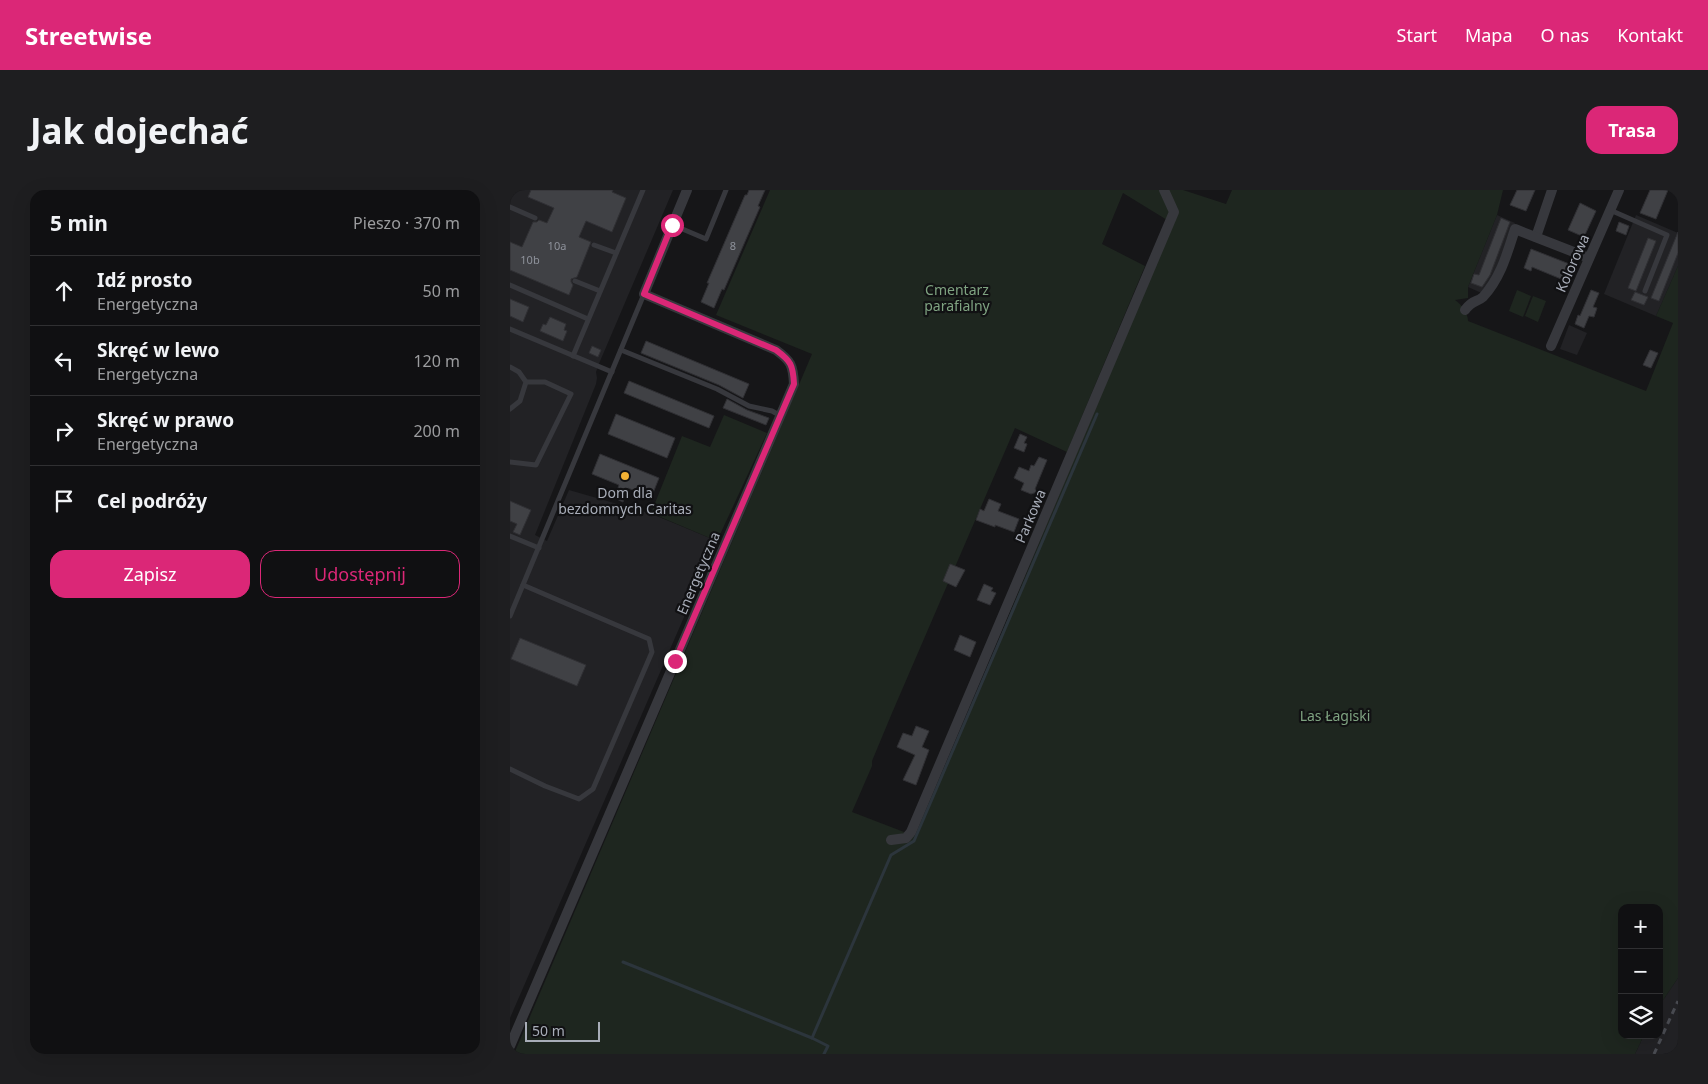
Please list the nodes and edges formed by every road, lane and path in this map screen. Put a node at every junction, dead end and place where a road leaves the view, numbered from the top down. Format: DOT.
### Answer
graph roads {
  1 [pos="643,190"];
  2 [pos="687,190"];
  3 [pos="726,190"];
  4 [pos="1164,190"];
  5 [pos="1552,190"];
  6 [pos="1619,190"];
  7 [pos="510,207"];
  8 [pos="1610,210"];
  9 [pos="535,218"];
  10 [pos="672,225"];
  11 [pos="1536,237"];
  12 [pos="594,245"];
  13 [pos="616,253"];
  14 [pos="1589,258"];
  15 [pos="575,281"];
  16 [pos="510,285"];
  17 [pos="600,290"];
  18 [pos="1645,291"];
  19 [pos="644,294"];
  20 [pos="1465,310"];
  21 [pos="588,318"];
  22 [pos="510,329"];
  23 [pos="1550,346"];
  24 [pos="621,350"];
  25 [pos="573,356"];
  26 [pos="510,367"];
  27 [pos="612,372"];
  28 [pos="526,382"];
  29 [pos="510,409"];
  30 [pos="781,416"];
  31 [pos="510,462"];
  32 [pos="510,536"];
  33 [pos="538,548"];
  34 [pos="523,585"];
  35 [pos="510,616"];
  36 [pos="510,769"];
  37 [pos="891,840"];
  38 [pos="510,1046"];
  1 -- 13 [label="lane"];
  2 -- 10 [label="street"];
  3 -- 10 [label="lane"];
  4 -- 37 [label="street, Parkowa"];
  5 -- 11 [label="street"];
  6 -- 8 [label="street, Kolorowa"];
  7 -- 9 [label="lane"];
  8 -- 14 [label="street, Kolorowa"];
  8 -- 18 [label="lane"];
  10 -- 19 [label="street"];
  11 -- 14 [label="street"];
  11 -- 20 [label="street"];
  12 -- 13 [label="lane"];
  13 -- 17 [label="lane"];
  14 -- 23 [label="street, Kolorowa"];
  15 -- 17 [label="lane"];
  16 -- 21 [label="lane"];
  17 -- 21 [label="lane"];
  19 -- 24 [label="lane"];
  19 -- 30 [label="street, Energetyczna"];
  21 -- 25 [label="lane"];
  22 -- 25 [label="lane"];
  24 -- 27 [label="lane"];
  24 -- 30 [label="lane"];
  25 -- 27 [label="lane"];
  26 -- 28 [label="lane"];
  27 -- 33 [label="lane"];
  28 -- 29 [label="lane"];
  28 -- 31 [label="lane"];
  30 -- 38 [label="street, Energetyczna"];
  32 -- 33 [label="lane"];
  33 -- 34 [label="lane"];
  34 -- 35 [label="lane"];
  34 -- 36 [label="lane"];
}
